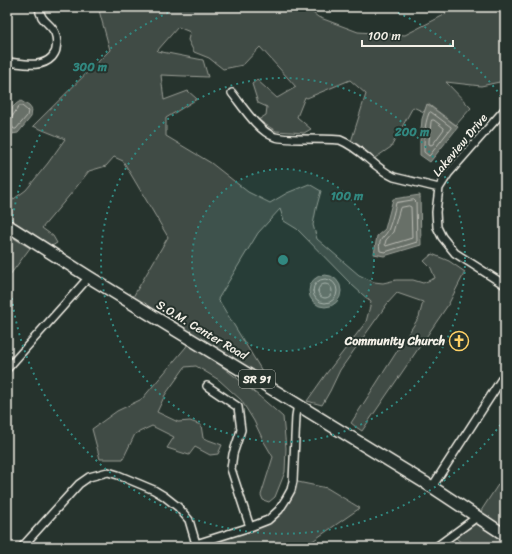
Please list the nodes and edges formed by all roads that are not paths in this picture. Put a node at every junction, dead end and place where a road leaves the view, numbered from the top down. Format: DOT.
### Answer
graph roads {
  1 [pos="39,7"];
  2 [pos="7,62"];
  3 [pos="232,93"];
  4 [pos="505,109"];
  5 [pos="439,188"];
  6 [pos="7,225"];
  7 [pos="89,277"];
  8 [pos="505,285"];
  9 [pos="7,369"];
  10 [pos="505,374"];
  11 [pos="207,386"];
  12 [pos="298,404"];
  13 [pos="432,487"];
  14 [pos="477,518"];
  15 [pos="250,527"];
  16 [pos="505,535"];
  17 [pos="193,546"];
  18 [pos="22,547"];
  19 [pos="436,547"];
  1 -- 2 [label="street"];
  3 -- 5 [label="street"];
  4 -- 5 [label="street, Lakeview Drive"];
  5 -- 8 [label="street, Lakeview Drive"];
  6 -- 7 [label="main road, S.O.M. Center Road / SR 91"];
  7 -- 9 [label="street"];
  7 -- 12 [label="main road, S.O.M. Center Road / SR 91"];
  10 -- 13 [label="street"];
  11 -- 15 [label="street"];
  12 -- 13 [label="main road, S.O.M. Center Road / SR 91"];
  12 -- 15 [label="street"];
  13 -- 14 [label="main road, S.O.M. Center Road / SR 91"];
  14 -- 16 [label="main road, S.O.M. Center Road / SR 91"];
  14 -- 19 [label="street"];
  15 -- 17 [label="street"];
  17 -- 18 [label="street"];
}
